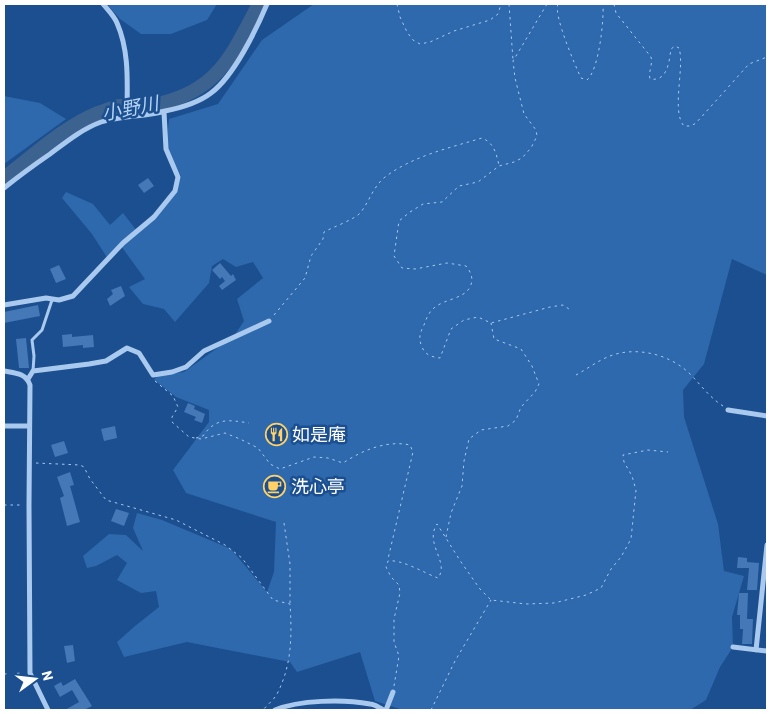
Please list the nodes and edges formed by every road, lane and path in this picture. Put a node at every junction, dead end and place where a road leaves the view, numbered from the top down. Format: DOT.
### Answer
graph roads {
  1 [pos="103,4"];
  2 [pos="267,4"];
  3 [pos="397,4"];
  4 [pos="502,4"];
  5 [pos="509,4"];
  6 [pos="547,4"];
  7 [pos="558,4"];
  8 [pos="603,4"];
  9 [pos="614,4"];
  10 [pos="767,57"];
  11 [pos="513,61"];
  12 [pos="164,112"];
  13 [pos="127,116"];
  14 [pos="500,166"];
  15 [pos="4,188"];
  16 [pos="52,300"];
  17 [pos="4,305"];
  18 [pos="572,311"];
  19 [pos="269,321"];
  20 [pos="491,323"];
  21 [pos="4,371"];
  22 [pos="33,371"];
  23 [pos="153,375"];
  24 [pos="576,375"];
  25 [pos="28,379"];
  26 [pos="728,410"];
  27 [pos="767,416"];
  28 [pos="250,423"];
  29 [pos="4,426"];
  30 [pos="29,426"];
  31 [pos="196,438"];
  32 [pos="668,452"];
  33 [pos="29,463"];
  34 [pos="4,505"];
  35 [pos="28,505"];
  36 [pos="284,522"];
  37 [pos="446,537"];
  38 [pos="767,545"];
  39 [pos="388,561"];
  40 [pos="491,600"];
  41 [pos="290,604"];
  42 [pos="733,648"];
  43 [pos="756,650"];
  44 [pos="767,650"];
  45 [pos="30,673"];
  46 [pos="4,674"];
  47 [pos="393,692"];
  48 [pos="48,710"];
  49 [pos="263,710"];
  50 [pos="275,710"];
  51 [pos="385,710"];
  52 [pos="431,710"];
  1 -- 13 [label="street"];
  2 -- 12 [label="street"];
  3 -- 4 [label="path"];
  5 -- 11 [label="path"];
  6 -- 11 [label="path"];
  7 -- 8 [label="path"];
  9 -- 10 [label="path"];
  11 -- 14 [label="path"];
  12 -- 13 [label="street"];
  12 -- 16 [label="street"];
  13 -- 15 [label="street"];
  14 -- 19 [label="path"];
  14 -- 20 [label="path"];
  16 -- 17 [label="street"];
  16 -- 22 [label="lane"];
  18 -- 20 [label="path"];
  19 -- 23 [label="street"];
  20 -- 37 [label="path"];
  21 -- 25 [label="street"];
  22 -- 23 [label="street"];
  22 -- 25 [label="street"];
  23 -- 31 [label="path"];
  24 -- 26 [label="path"];
  25 -- 30 [label="street"];
  26 -- 27 [label="street"];
  28 -- 31 [label="path"];
  29 -- 30 [label="street"];
  30 -- 33 [label="street"];
  31 -- 39 [label="path"];
  32 -- 40 [label="path"];
  33 -- 35 [label="street"];
  33 -- 41 [label="path"];
  34 -- 35 [label="path"];
  35 -- 45 [label="street"];
  36 -- 41 [label="path"];
  37 -- 39 [label="path"];
  37 -- 40 [label="path"];
  38 -- 43 [label="street"];
  39 -- 47 [label="path"];
  40 -- 52 [label="path"];
  41 -- 49 [label="path"];
  42 -- 43 [label="street"];
  43 -- 44 [label="street"];
  45 -- 46 [label="path"];
  45 -- 48 [label="street"];
  47 -- 51 [label="street"];
  50 -- 51 [label="street"];
}
